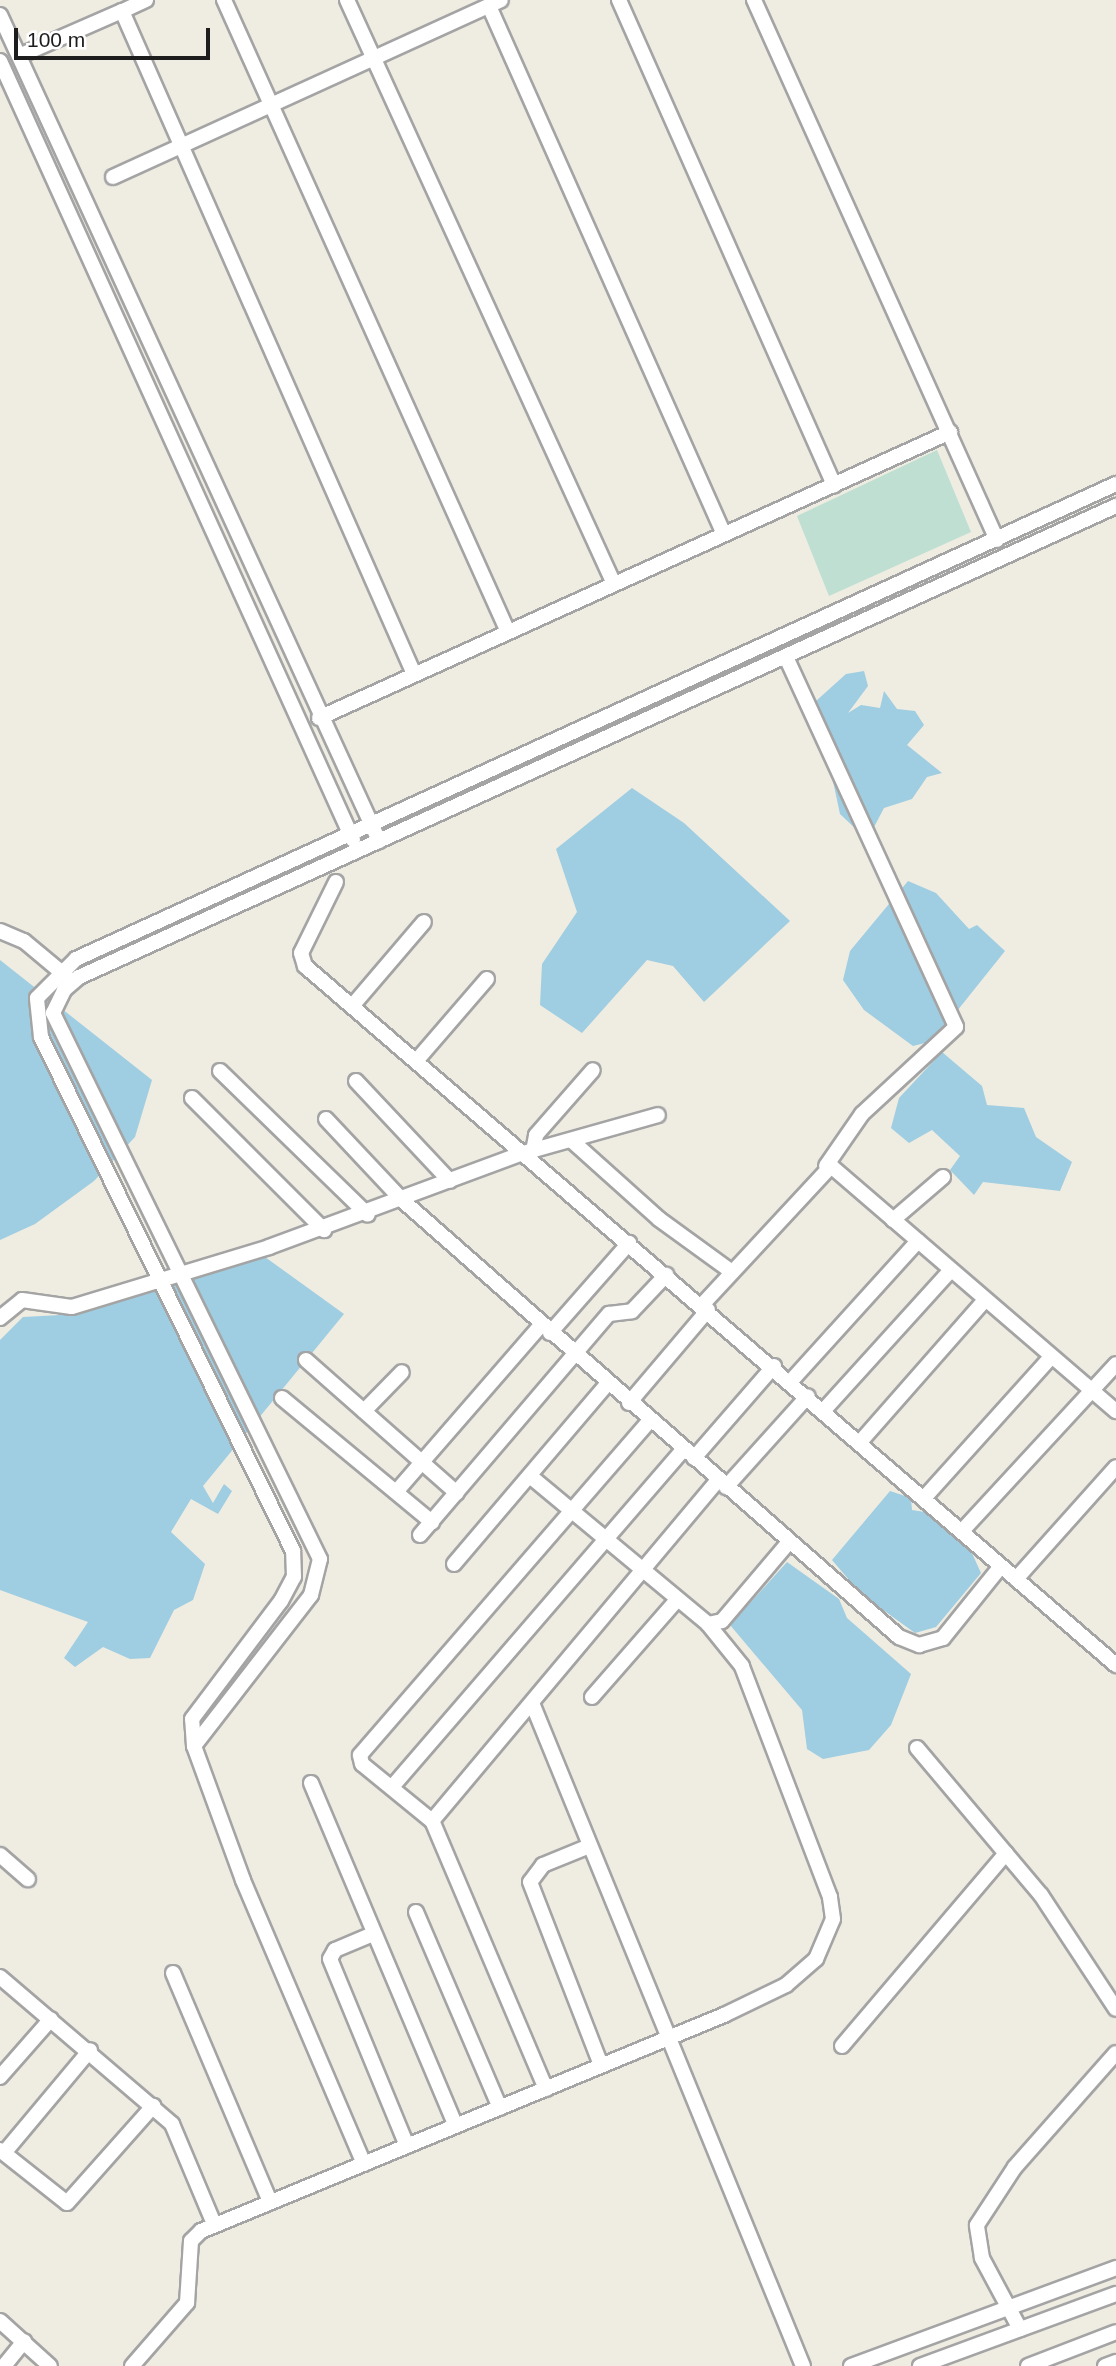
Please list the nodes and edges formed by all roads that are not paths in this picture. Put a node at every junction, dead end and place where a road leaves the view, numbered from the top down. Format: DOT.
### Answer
graph roads {
  1 [pos="146,0"];
  2 [pos="224,0"];
  3 [pos="347,0"];
  4 [pos="619,0"];
  5 [pos="754,0"];
  6 [pos="487,4"];
  7 [pos="122,11"];
  8 [pos="0,15"];
  9 [pos="374,53"];
  10 [pos="19,56"];
  11 [pos="0,61"];
  12 [pos="274,102"];
  13 [pos="181,144"];
  14 [pos="113,177"];
  15 [pos="950,432"];
  16 [pos="1116,484"];
  17 [pos="834,485"];
  18 [pos="1116,506"];
  19 [pos="723,532"];
  20 [pos="997,540"];
  21 [pos="614,584"];
  22 [pos="508,632"];
  23 [pos="786,657"];
  24 [pos="414,674"];
  25 [pos="318,718"];
  26 [pos="369,824"];
  27 [pos="350,834"];
  28 [pos="379,841"];
  29 [pos="359,851"];
  30 [pos="336,882"];
  31 [pos="424,922"];
  32 [pos="0,932"];
  33 [pos="60,970"];
  34 [pos="488,979"];
  35 [pos="73,982"];
  36 [pos="353,1005"];
  37 [pos="417,1060"];
  38 [pos="593,1070"];
  39 [pos="220,1071"];
  40 [pos="356,1081"];
  41 [pos="192,1098"];
  42 [pos="658,1115"];
  43 [pos="326,1119"];
  44 [pos="571,1140"];
  45 [pos="528,1152"];
  46 [pos="826,1166"];
  47 [pos="943,1177"];
  48 [pos="450,1181"];
  49 [pos="402,1200"];
  50 [pos="368,1215"];
  51 [pos="894,1220"];
  52 [pos="324,1230"];
  53 [pos="918,1241"];
  54 [pos="629,1243"];
  55 [pos="951,1270"];
  56 [pos="732,1272"];
  57 [pos="178,1273"];
  58 [pos="667,1275"];
  59 [pos="157,1280"];
  60 [pos="985,1300"];
  61 [pos="705,1308"];
  62 [pos="0,1318"];
  63 [pos="546,1329"];
  64 [pos="576,1355"];
  65 [pos="1051,1357"];
  66 [pos="306,1360"];
  67 [pos="1116,1364"];
  68 [pos="774,1366"];
  69 [pos="402,1372"];
  70 [pos="791,1381"];
  71 [pos="607,1384"];
  72 [pos="1091,1392"];
  73 [pos="808,1396"];
  74 [pos="282,1398"];
  75 [pos="629,1403"];
  76 [pos="824,1410"];
  77 [pos="365,1411"];
  78 [pos="1116,1411"];
  79 [pos="649,1421"];
  80 [pos="861,1441"];
  81 [pos="688,1454"];
  82 [pos="422,1462"];
  83 [pos="1116,1467"];
  84 [pos="530,1476"];
  85 [pos="722,1484"];
  86 [pos="396,1492"];
  87 [pos="457,1493"];
  88 [pos="925,1497"];
  89 [pos="572,1513"];
  90 [pos="432,1522"];
  91 [pos="962,1531"];
  92 [pos="420,1535"];
  93 [pos="605,1541"];
  94 [pos="789,1542"];
  95 [pos="454,1564"];
  96 [pos="1001,1566"];
  97 [pos="640,1569"];
  98 [pos="1016,1579"];
  99 [pos="677,1600"];
  100 [pos="708,1624"];
  101 [pos="1116,1665"];
  102 [pos="592,1697"];
  103 [pos="532,1703"];
  104 [pos="194,1746"];
  105 [pos="917,1748"];
  106 [pos="311,1783"];
  107 [pos="392,1787"];
  108 [pos="432,1821"];
  109 [pos="587,1847"];
  110 [pos="1006,1853"];
  111 [pos="0,1856"];
  112 [pos="28,1880"];
  113 [pos="416,1912"];
  114 [pos="373,1934"];
  115 [pos="173,1973"];
  116 [pos="0,1977"];
  117 [pos="1116,2008"];
  118 [pos="51,2019"];
  119 [pos="665,2037"];
  120 [pos="842,2046"];
  121 [pos="90,2050"];
  122 [pos="1116,2053"];
  123 [pos="601,2065"];
  124 [pos="0,2077"];
  125 [pos="546,2089"];
  126 [pos="153,2106"];
  127 [pos="500,2108"];
  128 [pos="456,2126"];
  129 [pos="407,2146"];
  130 [pos="2,2152"];
  131 [pos="364,2164"];
  132 [pos="270,2202"];
  133 [pos="214,2224"];
  134 [pos="1116,2268"];
  135 [pos="1116,2294"];
  136 [pos="1009,2308"];
  137 [pos="0,2321"];
  138 [pos="1020,2329"];
  139 [pos="1116,2332"];
  140 [pos="24,2341"];
  141 [pos="1116,2362"];
  142 [pos="4,2366"];
  143 [pos="50,2366"];
  144 [pos="132,2366"];
  145 [pos="803,2366"];
  146 [pos="851,2366"];
  147 [pos="920,2366"];
  148 [pos="1028,2366"];
  149 [pos="1105,2366"];
  1 -- 7 [label="street"];
  2 -- 12 [label="street"];
  3 -- 9 [label="street"];
  4 -- 17 [label="street"];
  5 -- 15 [label="street"];
  6 -- 9 [label="street"];
  6 -- 19 [label="street"];
  7 -- 10 [label="street"];
  7 -- 13 [label="street"];
  8 -- 10 [label="street"];
  9 -- 12 [label="street"];
  9 -- 21 [label="street"];
  10 -- 25 [label="street"];
  11 -- 27 [label="street"];
  12 -- 13 [label="street"];
  12 -- 22 [label="street"];
  13 -- 14 [label="street"];
  13 -- 24 [label="street"];
  15 -- 17 [label="street"];
  15 -- 20 [label="street"];
  16 -- 20 [label="street"];
  17 -- 19 [label="street"];
  18 -- 23 [label="street"];
  19 -- 21 [label="street"];
  20 -- 26 [label="street"];
  21 -- 22 [label="street"];
  22 -- 24 [label="street"];
  23 -- 28 [label="street"];
  23 -- 46 [label="street"];
  24 -- 25 [label="street"];
  25 -- 26 [label="street"];
  26 -- 27 [label="street"];
  26 -- 28 [label="street"];
  27 -- 29 [label="street"];
  27 -- 33 [label="street"];
  28 -- 29 [label="street"];
  29 -- 35 [label="street"];
  30 -- 36 [label="street"];
  31 -- 36 [label="street"];
  32 -- 33 [label="street"];
  33 -- 35 [label="street"];
  33 -- 59 [label="street"];
  34 -- 37 [label="street"];
  35 -- 57 [label="street"];
  36 -- 37 [label="street"];
  37 -- 45 [label="street"];
  38 -- 45 [label="street"];
  39 -- 50 [label="street"];
  40 -- 48 [label="street"];
  41 -- 52 [label="street"];
  42 -- 44 [label="street"];
  43 -- 49 [label="street"];
  44 -- 45 [label="street"];
  44 -- 56 [label="street"];
  45 -- 48 [label="street"];
  45 -- 54 [label="street"];
  46 -- 51 [label="street"];
  46 -- 56 [label="street"];
  47 -- 51 [label="street"];
  48 -- 49 [label="street"];
  49 -- 50 [label="street"];
  49 -- 63 [label="street"];
  50 -- 52 [label="street"];
  51 -- 53 [label="street"];
  52 -- 57 [label="street"];
  53 -- 55 [label="street"];
  53 -- 70 [label="street"];
  54 -- 58 [label="street"];
  54 -- 63 [label="street"];
  55 -- 60 [label="street"];
  55 -- 76 [label="street"];
  56 -- 61 [label="street"];
  57 -- 59 [label="street"];
  57 -- 104 [label="street"];
  58 -- 61 [label="street"];
  58 -- 64 [label="street"];
  59 -- 62 [label="street"];
  59 -- 104 [label="street"];
  60 -- 65 [label="street"];
  60 -- 80 [label="street"];
  61 -- 68 [label="street"];
  61 -- 75 [label="street"];
  63 -- 64 [label="street"];
  63 -- 82 [label="street"];
  64 -- 71 [label="street"];
  64 -- 87 [label="street"];
  65 -- 72 [label="street"];
  65 -- 88 [label="street"];
  66 -- 77 [label="street"];
  67 -- 72 [label="street"];
  68 -- 70 [label="street"];
  68 -- 81 [label="street"];
  69 -- 77 [label="street"];
  70 -- 73 [label="street"];
  71 -- 75 [label="street"];
  71 -- 84 [label="street"];
  72 -- 78 [label="street"];
  72 -- 91 [label="street"];
  73 -- 76 [label="street"];
  73 -- 85 [label="street"];
  74 -- 86 [label="street"];
  75 -- 79 [label="street"];
  76 -- 80 [label="street"];
  77 -- 82 [label="street"];
  79 -- 81 [label="street"];
  79 -- 89 [label="street"];
  80 -- 88 [label="street"];
  81 -- 85 [label="street"];
  81 -- 93 [label="street"];
  82 -- 86 [label="street"];
  82 -- 87 [label="street"];
  83 -- 98 [label="street"];
  84 -- 89 [label="street"];
  84 -- 95 [label="street"];
  85 -- 94 [label="street"];
  85 -- 97 [label="street"];
  86 -- 90 [label="street"];
  87 -- 90 [label="street"];
  88 -- 91 [label="street"];
  89 -- 93 [label="street"];
  89 -- 107 [label="street"];
  90 -- 92 [label="street"];
  91 -- 96 [label="street"];
  93 -- 97 [label="street"];
  93 -- 107 [label="street"];
  94 -- 96 [label="street"];
  94 -- 100 [label="street"];
  96 -- 98 [label="street"];
  97 -- 99 [label="street"];
  97 -- 103 [label="street"];
  98 -- 101 [label="street"];
  99 -- 100 [label="street"];
  99 -- 102 [label="street"];
  100 -- 119 [label="street"];
  103 -- 108 [label="street"];
  103 -- 109 [label="street"];
  104 -- 131 [label="street"];
  105 -- 110 [label="street"];
  106 -- 114 [label="street"];
  107 -- 108 [label="street"];
  108 -- 125 [label="street"];
  109 -- 119 [label="street"];
  109 -- 123 [label="street"];
  110 -- 117 [label="street"];
  110 -- 120 [label="street"];
  111 -- 112 [label="street"];
  113 -- 127 [label="street"];
  114 -- 128 [label="street"];
  114 -- 129 [label="street"];
  115 -- 132 [label="street"];
  116 -- 118 [label="street"];
  118 -- 121 [label="street"];
  118 -- 124 [label="street"];
  119 -- 123 [label="street"];
  119 -- 145 [label="street"];
  121 -- 126 [label="street"];
  121 -- 130 [label="street"];
  122 -- 136 [label="street"];
  123 -- 125 [label="street"];
  125 -- 127 [label="street"];
  126 -- 130 [label="street"];
  126 -- 133 [label="street"];
  127 -- 128 [label="street"];
  128 -- 129 [label="street"];
  129 -- 131 [label="street"];
  131 -- 132 [label="street"];
  132 -- 133 [label="street"];
  133 -- 144 [label="street"];
  134 -- 136 [label="street"];
  135 -- 138 [label="street"];
  136 -- 138 [label="street"];
  136 -- 146 [label="street"];
  137 -- 140 [label="street"];
  138 -- 147 [label="street"];
  139 -- 148 [label="street"];
  140 -- 142 [label="street"];
  140 -- 143 [label="street"];
  141 -- 149 [label="street"];
}
